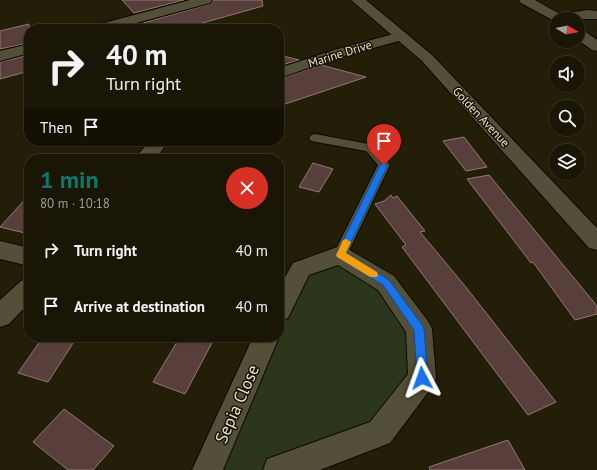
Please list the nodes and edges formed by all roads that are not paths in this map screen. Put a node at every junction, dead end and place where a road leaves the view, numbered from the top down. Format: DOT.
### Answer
graph roads {
  1 [pos="205,0"];
  2 [pos="358,0"];
  3 [pos="526,0"];
  4 [pos="549,13"];
  5 [pos="585,15"];
  6 [pos="597,15"];
  7 [pos="116,24"];
  8 [pos="401,36"];
  9 [pos="585,38"];
  10 [pos="597,47"];
  11 [pos="24,49"];
  12 [pos="0,56"];
  13 [pos="284,71"];
  14 [pos="315,138"];
  15 [pos="156,146"];
  16 [pos="148,154"];
  17 [pos="597,242"];
  18 [pos="0,250"];
  19 [pos="340,255"];
  20 [pos="24,256"];
  21 [pos="24,293"];
  22 [pos="284,301"];
  23 [pos="0,316"];
  24 [pos="264,342"];
  25 [pos="207,470"];
  26 [pos="278,470"];
  1 -- 7 [label="street"];
  2 -- 8 [label="street, Golden Avenue"];
  3 -- 4 [label="street"];
  5 -- 6 [label="street"];
  8 -- 13 [label="street, Marine Drive"];
  8 -- 17 [label="street, Golden Avenue"];
  9 -- 10 [label="street"];
  11 -- 12 [label="street"];
  14 -- 19 [label="lane"];
  15 -- 16 [label="street"];
  18 -- 20 [label="street"];
  19 -- 22 [label="street"];
  19 -- 26 [label="street"];
  21 -- 23 [label="street"];
  24 -- 25 [label="street, Sepia Close"];
}
